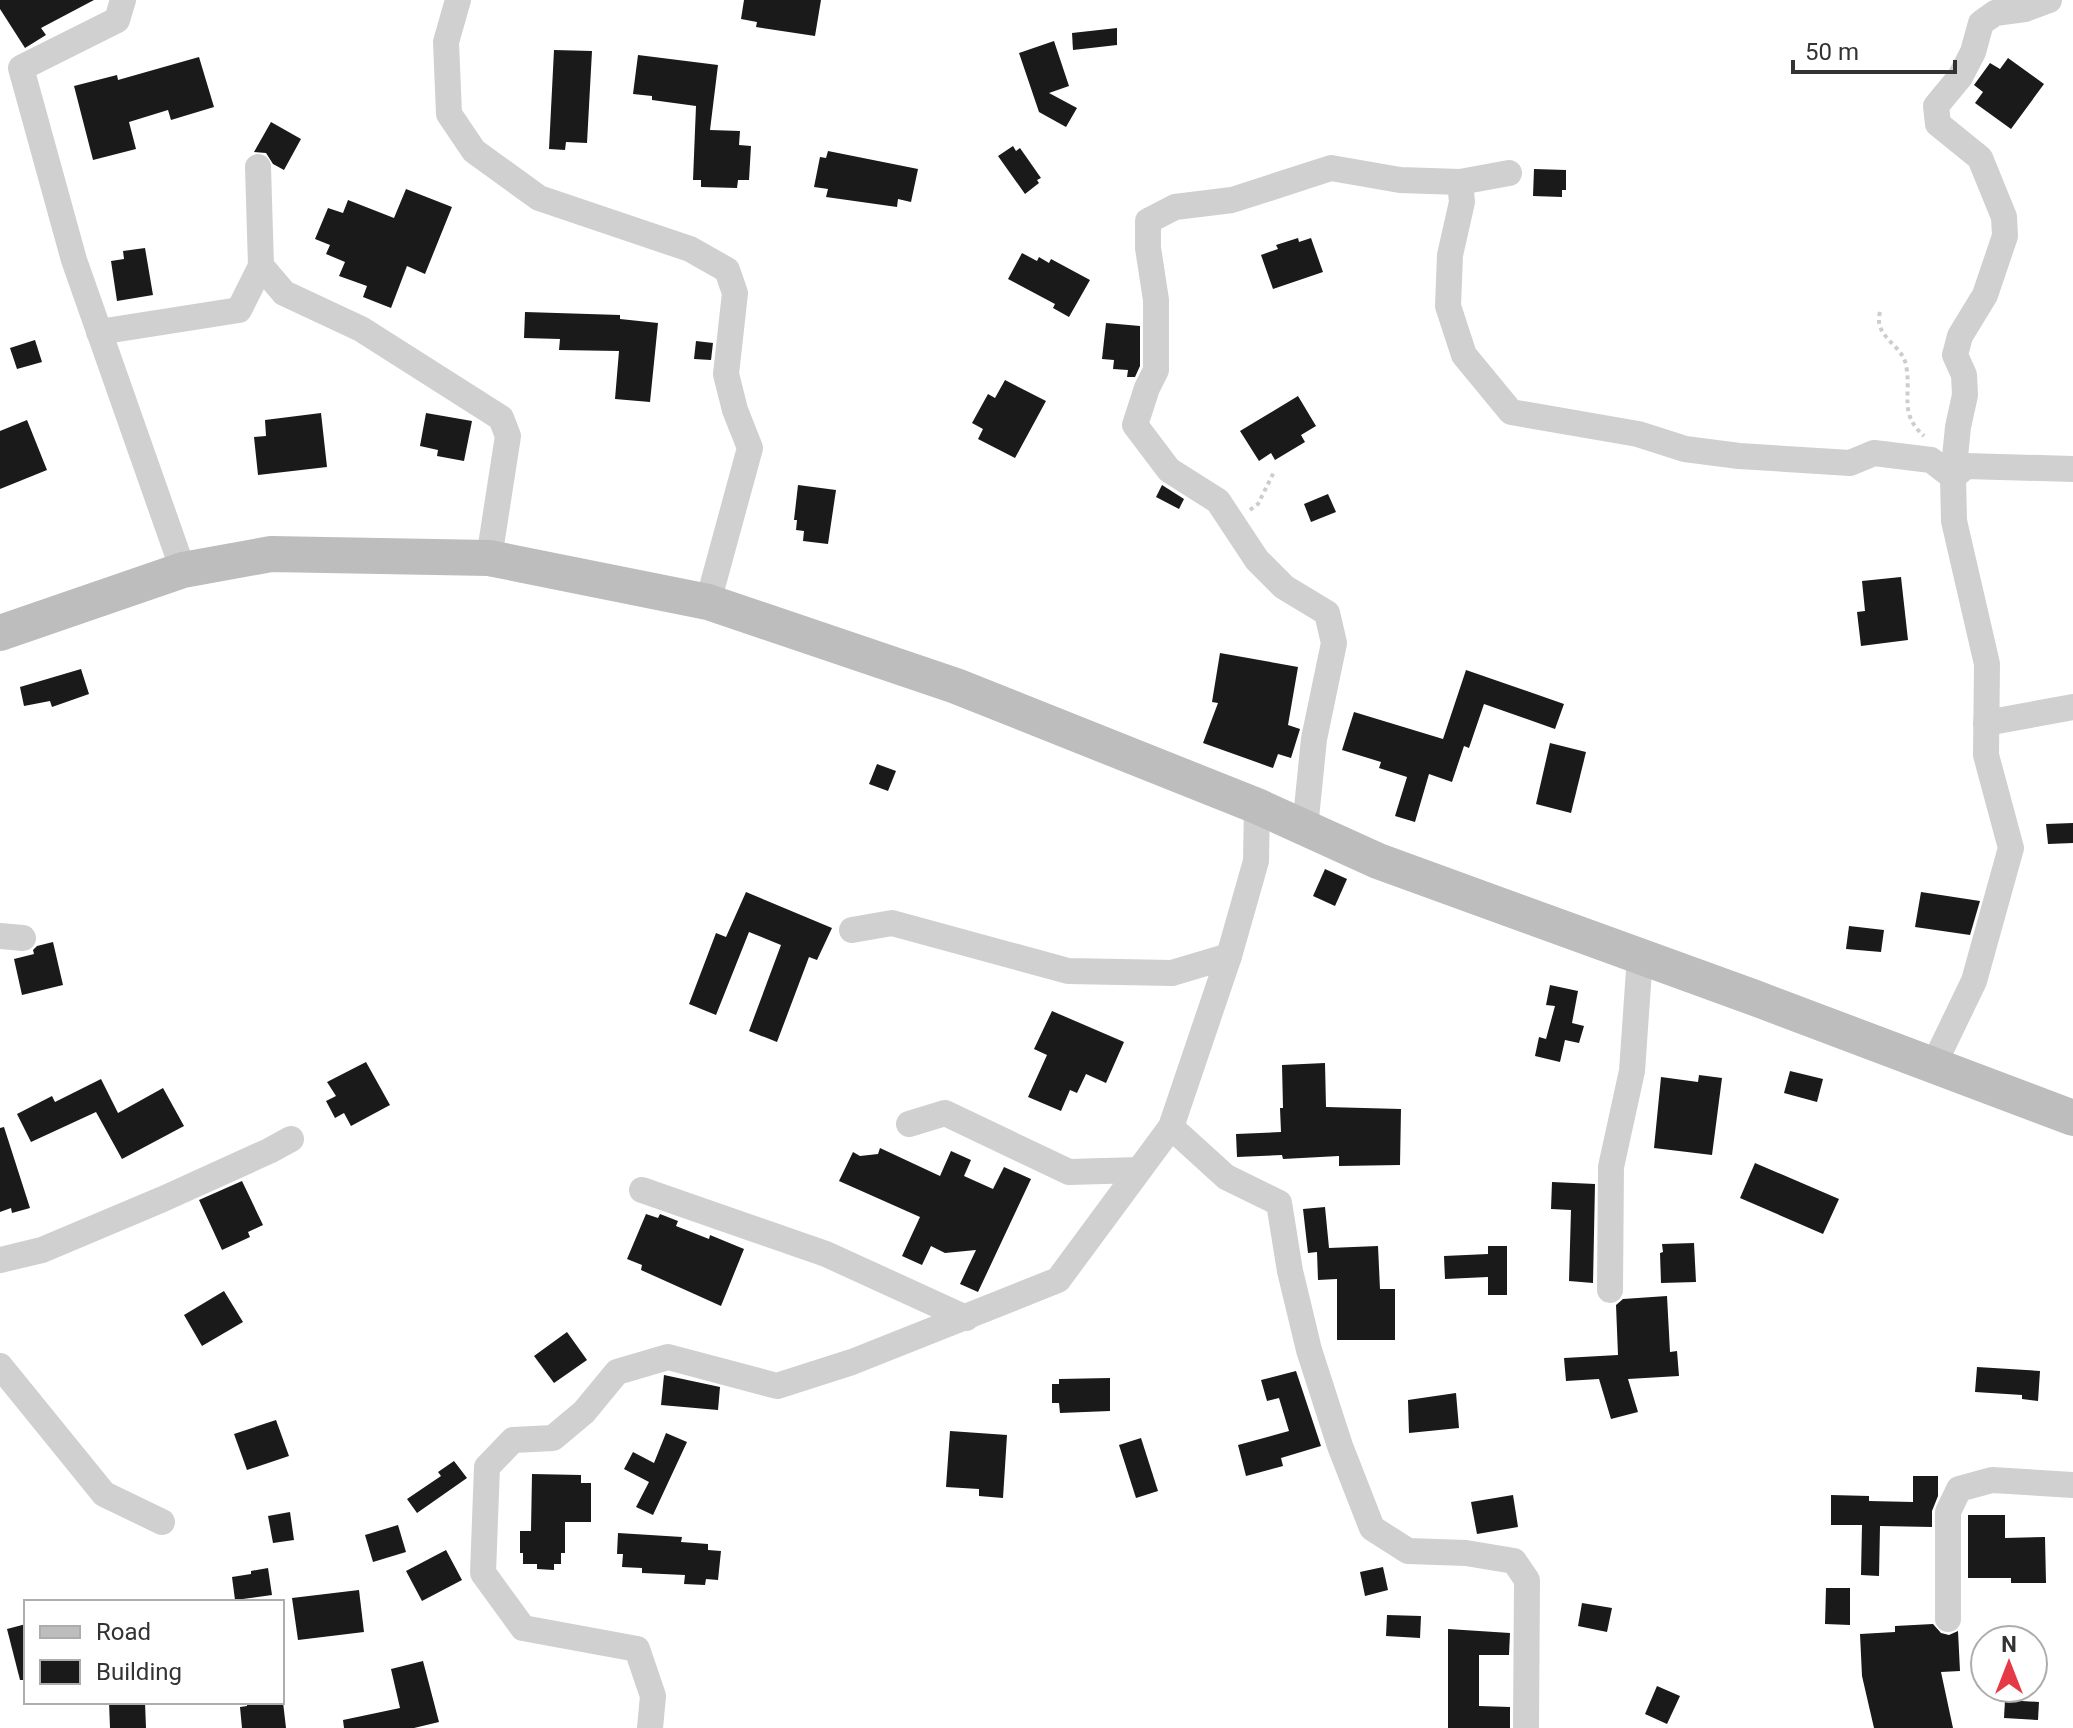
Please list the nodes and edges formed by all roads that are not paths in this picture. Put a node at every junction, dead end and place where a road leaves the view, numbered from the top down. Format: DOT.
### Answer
graph roads {
  1 [pos="123,0"];
  2 [pos="458,0"];
  3 [pos="2049,0"];
  4 [pos="258,167"];
  5 [pos="1509,173"];
  6 [pos="1460,182"];
  7 [pos="261,266"];
  8 [pos="99,332"];
  9 [pos="2073,469"];
  10 [pos="1944,470"];
  11 [pos="489,558"];
  12 [pos="183,570"];
  13 [pos="708,602"];
  14 [pos="0,633"];
  15 [pos="2073,707"];
  16 [pos="1986,723"];
  17 [pos="1257,806"];
  18 [pos="1305,828"];
  19 [pos="852,930"];
  20 [pos="1229,956"];
  21 [pos="1640,956"];
  22 [pos="1934,1064"];
  23 [pos="2073,1118"];
  24 [pos="909,1124"];
  25 [pos="1171,1127"];
  26 [pos="291,1139"];
  27 [pos="1139,1170"];
  28 [pos="642,1190"];
  29 [pos="0,1260"];
  30 [pos="1610,1290"];
  31 [pos="966,1318"];
  32 [pos="0,1366"];
  33 [pos="2073,1485"];
  34 [pos="162,1522"];
  35 [pos="1948,1619"];
  36 [pos="650,1728"];
  37 [pos="1526,1728"];
  1 -- 8 [label="street"];
  2 -- 13 [label="street"];
  3 -- 10 [label="street"];
  4 -- 7 [label="street"];
  5 -- 6 [label="street"];
  6 -- 10 [label="street"];
  6 -- 18 [label="street"];
  7 -- 8 [label="street"];
  7 -- 11 [label="street"];
  8 -- 12 [label="street"];
  9 -- 10 [label="street"];
  10 -- 16 [label="street"];
  11 -- 12 [label="street"];
  11 -- 13 [label="street"];
  12 -- 14 [label="street"];
  13 -- 17 [label="street"];
  15 -- 16 [label="street"];
  16 -- 22 [label="street"];
  17 -- 18 [label="street"];
  17 -- 20 [label="street"];
  18 -- 21 [label="street"];
  19 -- 20 [label="street"];
  20 -- 25 [label="street"];
  21 -- 22 [label="street"];
  21 -- 30 [label="street"];
  22 -- 23 [label="street"];
  24 -- 27 [label="street"];
  25 -- 27 [label="street"];
  25 -- 37 [label="street"];
  26 -- 29 [label="street"];
  27 -- 31 [label="street"];
  28 -- 31 [label="street"];
  31 -- 36 [label="street"];
  32 -- 34 [label="street"];
  33 -- 35 [label="street"];
}
